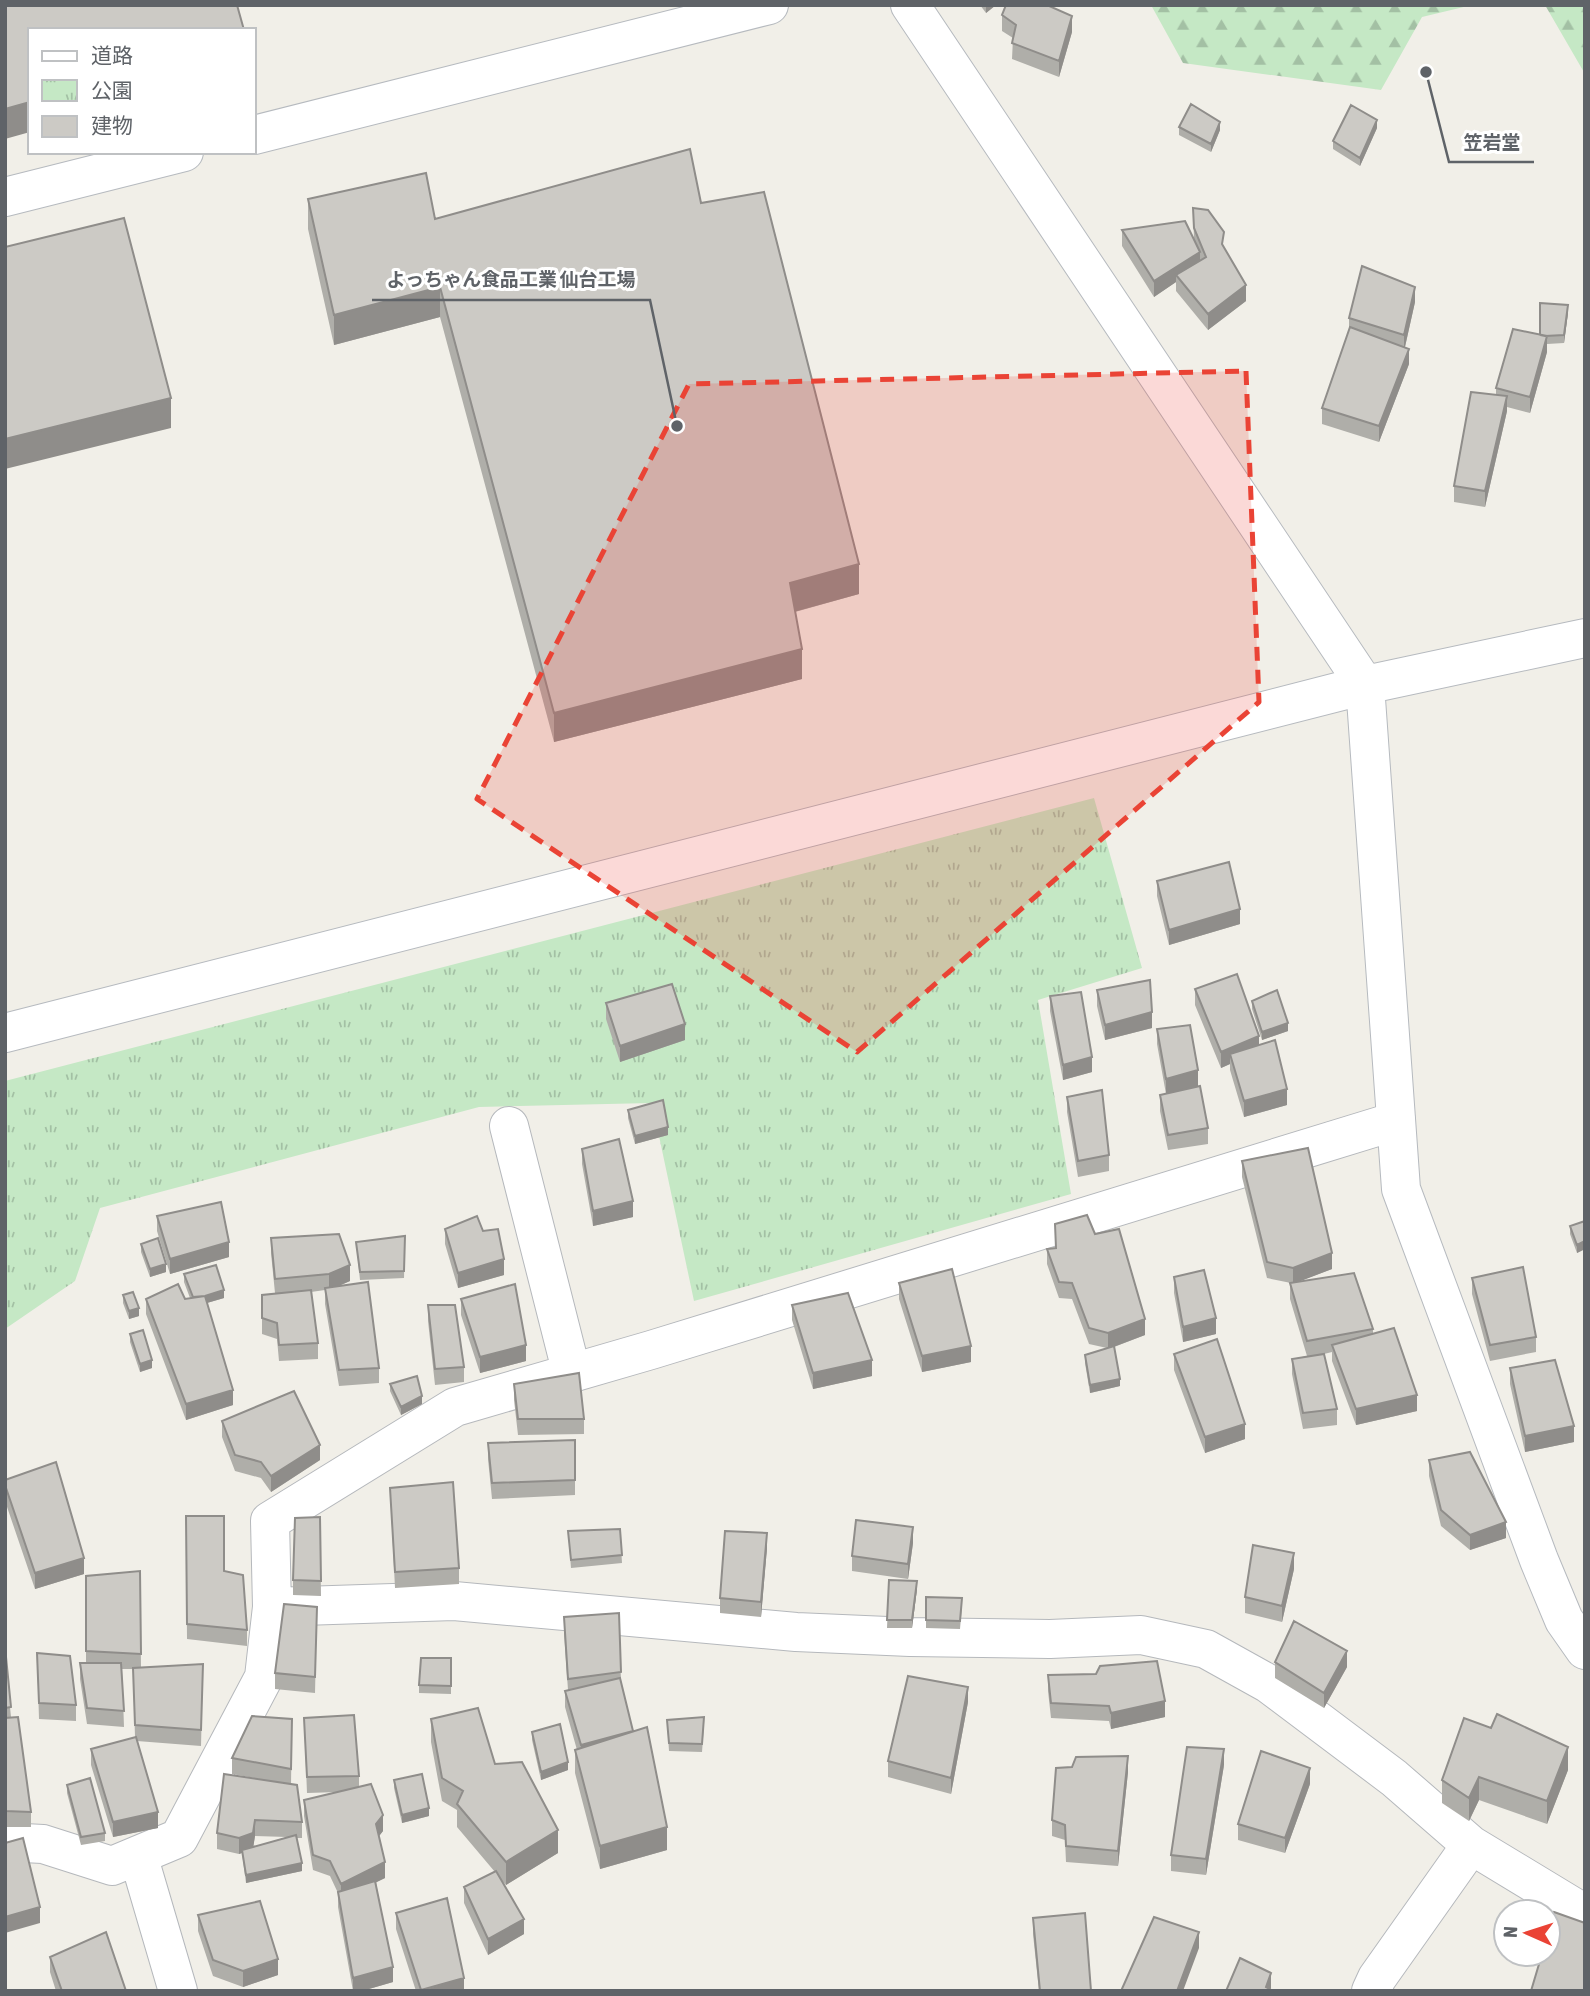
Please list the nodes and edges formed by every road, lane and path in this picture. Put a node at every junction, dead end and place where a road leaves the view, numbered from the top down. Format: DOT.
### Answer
graph roads {
  1 [pos="769,5"];
  2 [pos="910,5"];
  3 [pos="256,134"];
  4 [pos="176,154"];
  5 [pos="5,197"];
  6 [pos="1585,638"];
  7 [pos="1365,685"];
  8 [pos="5,1033"];
  9 [pos="1396,1122"];
  10 [pos="509,1126"];
  11 [pos="572,1374"];
  12 [pos="272,1607"];
  13 [pos="1585,1650"];
  14 [pos="5,1842"];
  15 [pos="1471,1845"];
  16 [pos="138,1855"];
  17 [pos="1585,1914"];
  18 [pos="178,1991"];
  19 [pos="1371,1991"];
  1 -- 3 [label="street"];
  2 -- 7 [label="street"];
  4 -- 5 [label="street"];
  6 -- 7 [label="street"];
  7 -- 8 [label="street"];
  7 -- 9 [label="street"];
  9 -- 11 [label="street"];
  9 -- 13 [label="street"];
  10 -- 11 [label="street"];
  11 -- 12 [label="street"];
  12 -- 15 [label="street"];
  12 -- 16 [label="street"];
  14 -- 16 [label="street"];
  15 -- 17 [label="street"];
  15 -- 19 [label="street"];
  16 -- 18 [label="street"];
}
